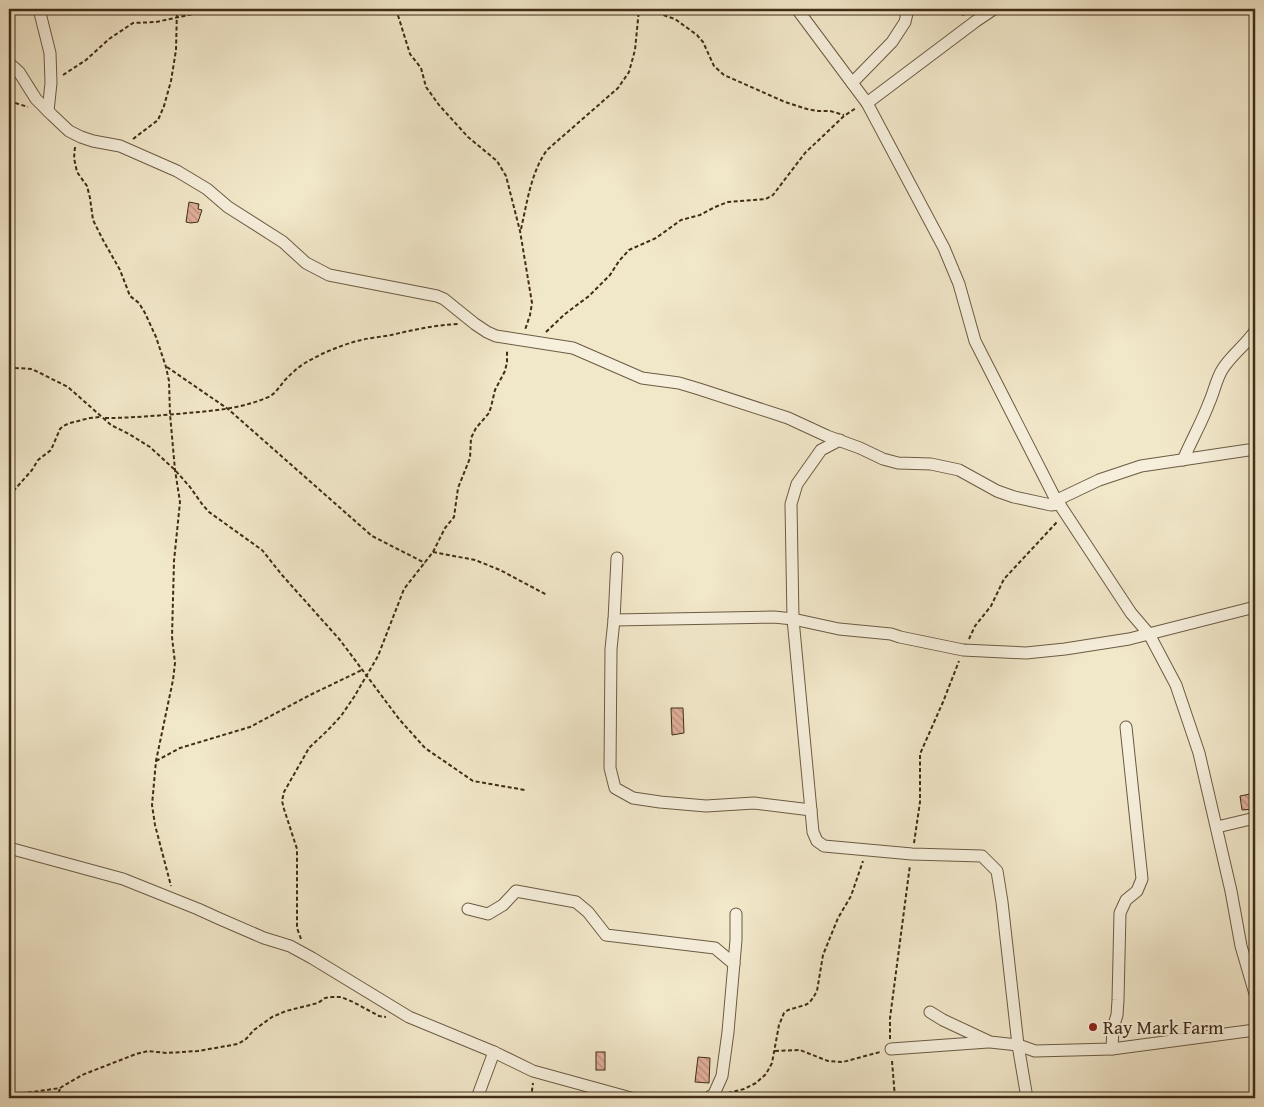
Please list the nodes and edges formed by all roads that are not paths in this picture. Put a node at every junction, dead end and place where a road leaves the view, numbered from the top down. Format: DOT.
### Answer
graph roads {
  1 [pos="39,9"];
  2 [pos="797,9"];
  3 [pos="908,9"];
  4 [pos="994,9"];
  5 [pos="9,63"];
  6 [pos="852,83"];
  7 [pos="866,103"];
  8 [pos="48,111"];
  9 [pos="1255,331"];
  10 [pos="840,440"];
  11 [pos="1255,450"];
  12 [pos="1183,460"];
  13 [pos="1061,506"];
  14 [pos="617,558"];
  15 [pos="1255,607"];
  16 [pos="793,618"];
  17 [pos="614,620"];
  18 [pos="1149,634"];
  19 [pos="1126,727"];
  20 [pos="811,810"];
  21 [pos="1255,818"];
  22 [pos="1217,827"];
  23 [pos="9,848"];
  24 [pos="468,908"];
  25 [pos="736,914"];
  26 [pos="734,964"];
  27 [pos="1255,994"];
  28 [pos="930,1012"];
  29 [pos="1255,1030"];
  30 [pos="990,1042"];
  31 [pos="1018,1045"];
  32 [pos="891,1049"];
  33 [pos="1112,1049"];
  34 [pos="494,1052"];
  35 [pos="711,1096"];
  36 [pos="477,1098"];
  37 [pos="631,1098"];
  38 [pos="1028,1098"];
  1 -- 8 [label="street"];
  2 -- 6 [label="street"];
  3 -- 6 [label="street"];
  4 -- 7 [label="street"];
  5 -- 8 [label="street"];
  6 -- 7 [label="street"];
  7 -- 13 [label="street"];
  8 -- 10 [label="street"];
  9 -- 12 [label="street"];
  10 -- 13 [label="street"];
  10 -- 16 [label="street"];
  11 -- 12 [label="street"];
  12 -- 13 [label="street"];
  13 -- 18 [label="street"];
  14 -- 17 [label="street"];
  15 -- 18 [label="street"];
  16 -- 17 [label="street"];
  16 -- 18 [label="street"];
  16 -- 20 [label="street"];
  17 -- 20 [label="street"];
  18 -- 22 [label="street"];
  19 -- 33 [label="street"];
  20 -- 31 [label="street"];
  21 -- 22 [label="street"];
  22 -- 27 [label="street"];
  23 -- 34 [label="street"];
  24 -- 26 [label="street"];
  25 -- 26 [label="street"];
  26 -- 35 [label="street"];
  28 -- 30 [label="street"];
  29 -- 33 [label="street"];
  30 -- 31 [label="street"];
  30 -- 32 [label="street"];
  31 -- 33 [label="street"];
  31 -- 38 [label="street"];
  34 -- 36 [label="street"];
  34 -- 37 [label="street"];
}
